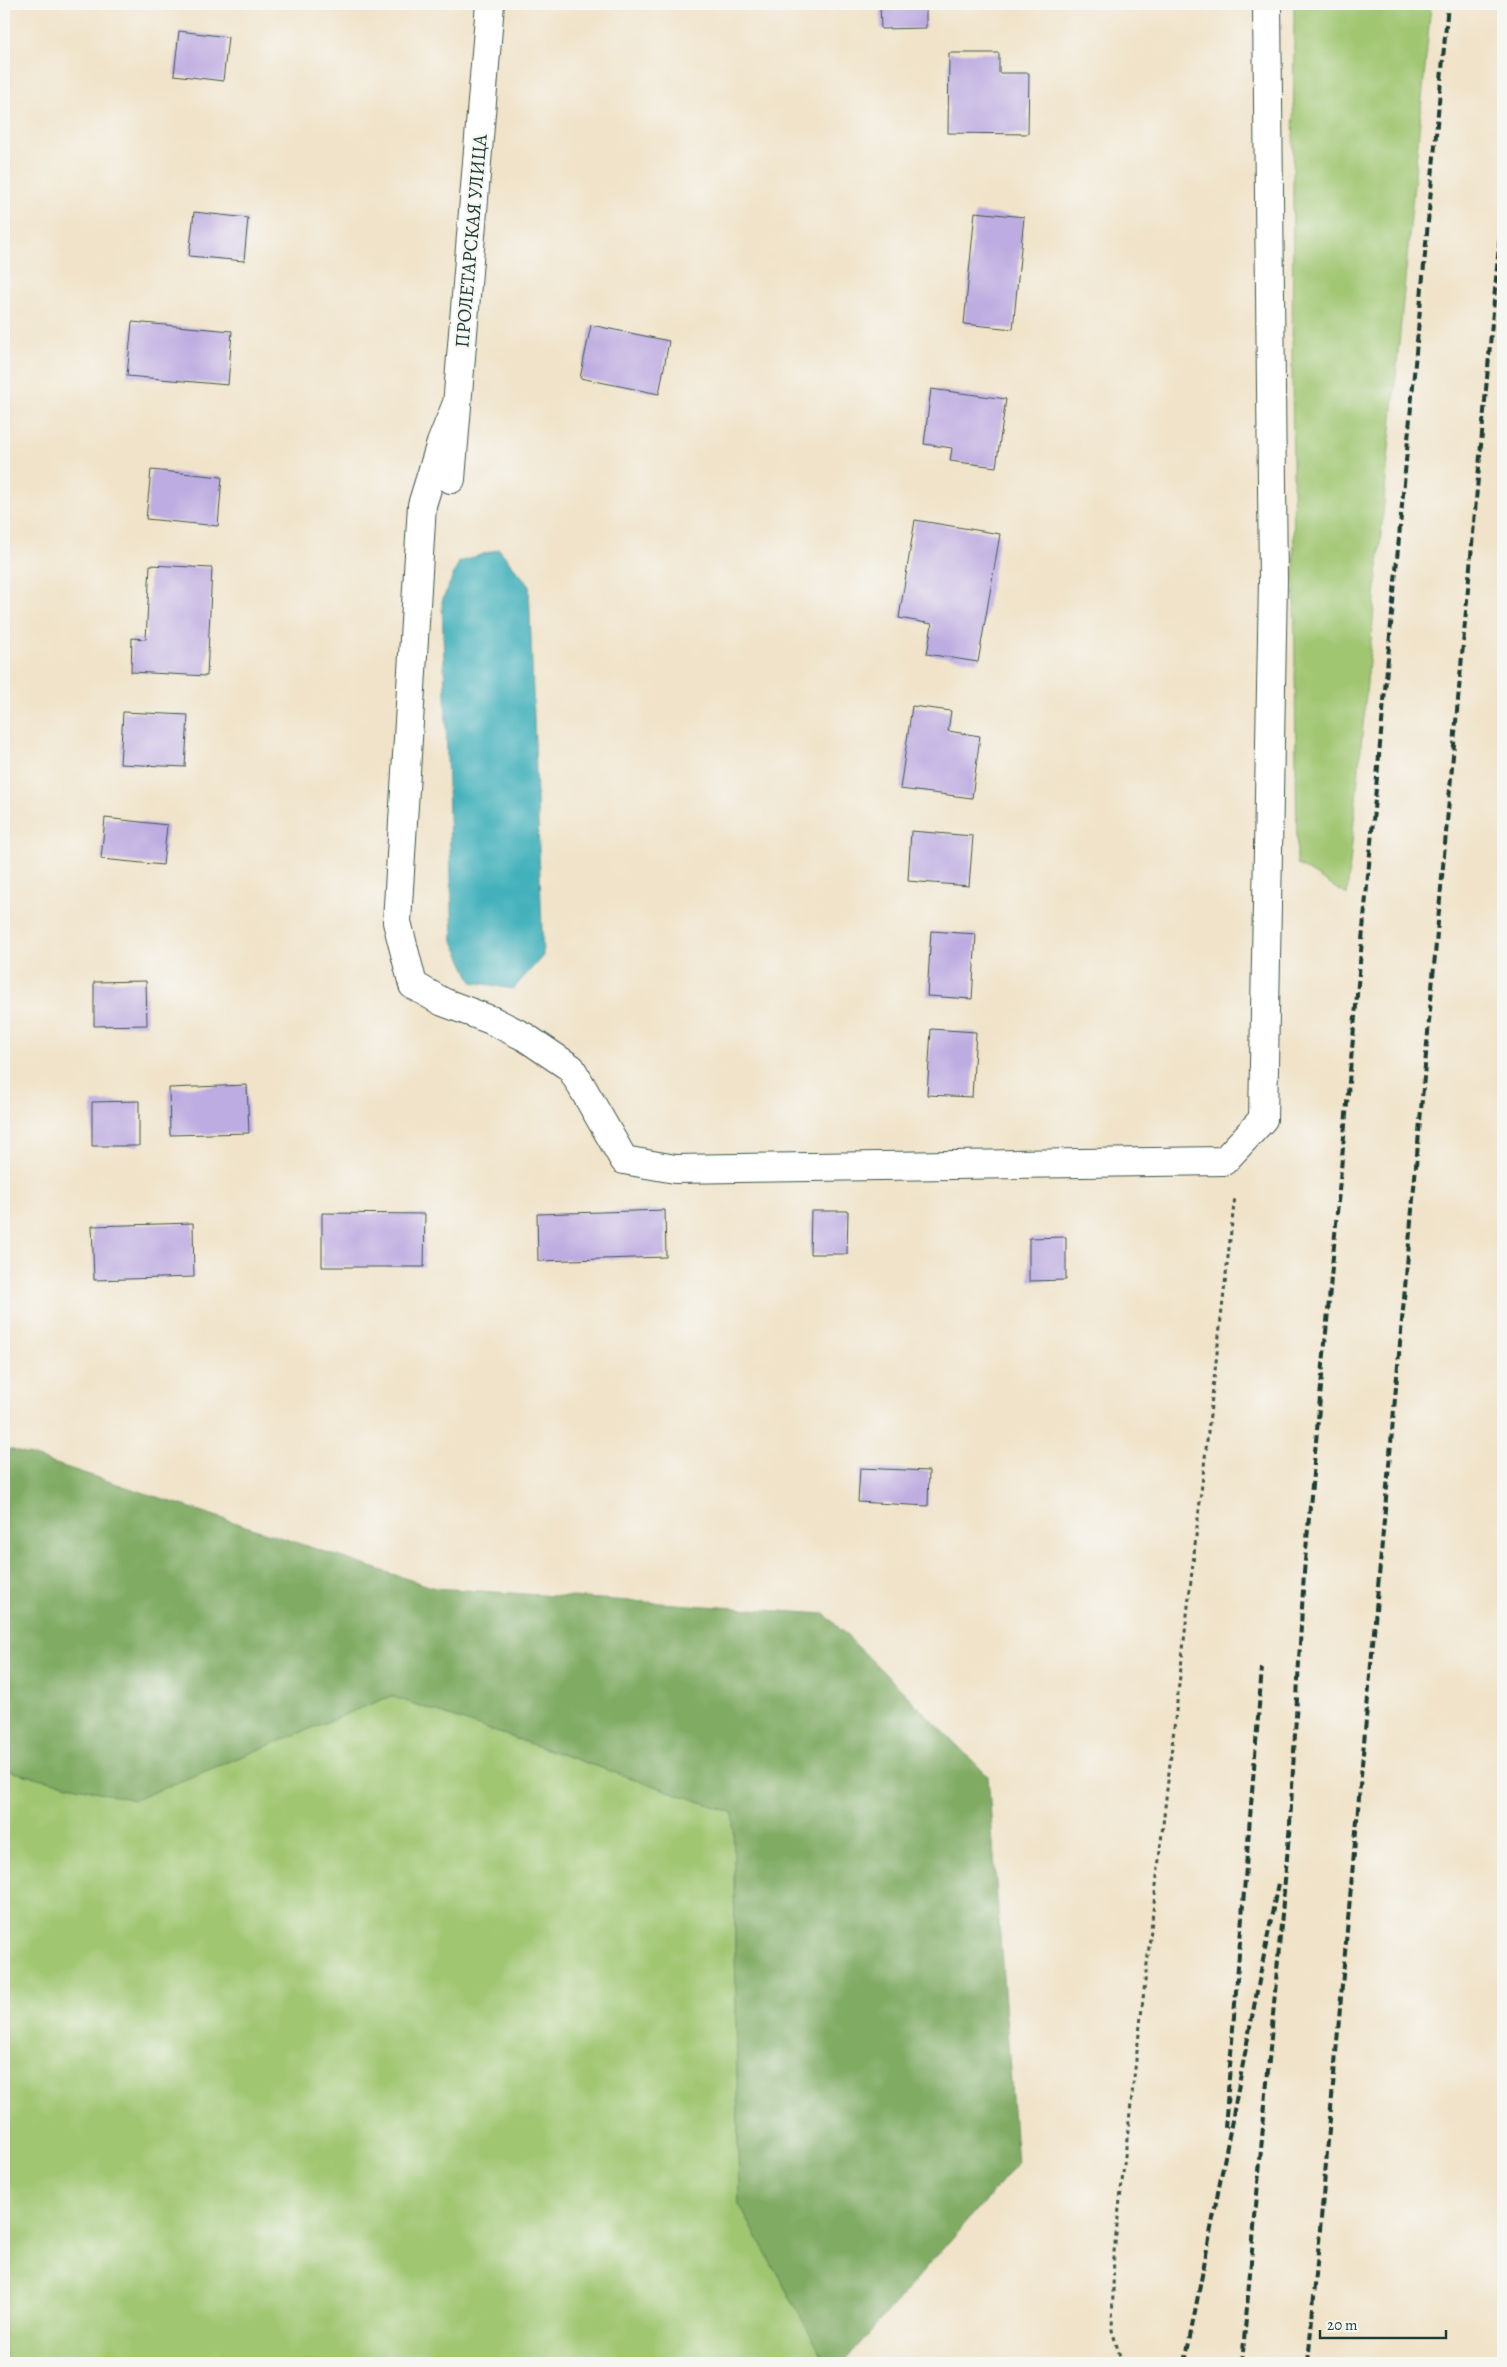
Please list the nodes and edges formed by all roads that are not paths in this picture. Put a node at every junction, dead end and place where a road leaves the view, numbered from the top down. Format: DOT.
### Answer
graph roads {
  1 [pos="490,4"];
  2 [pos="1267,4"];
  3 [pos="458,403"];
  4 [pos="451,479"];
  1 -- 3 [label="street, ПРОЛЕТАРСКАЯ УЛИЦА"];
  2 -- 3 [label="street"];
  3 -- 4 [label="street, ПРОЛЕТАРСКАЯ УЛИЦА"];
}
